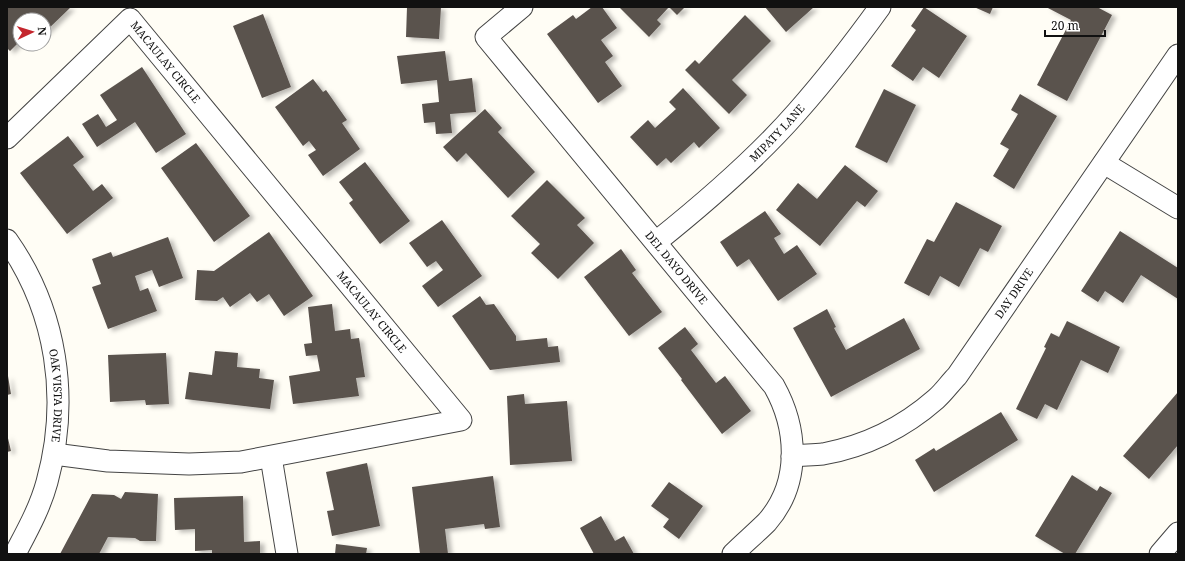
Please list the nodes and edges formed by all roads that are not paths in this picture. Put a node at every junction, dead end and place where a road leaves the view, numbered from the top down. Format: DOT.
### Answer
graph roads {
  1 [pos="522,7"];
  2 [pos="880,7"];
  3 [pos="1178,55"];
  4 [pos="7,138"];
  5 [pos="1104,163"];
  6 [pos="1178,208"];
  7 [pos="7,240"];
  8 [pos="656,242"];
  9 [pos="54,454"];
  10 [pos="792,456"];
  11 [pos="271,457"];
  12 [pos="1178,533"];
  13 [pos="14,554"];
  14 [pos="287,554"];
  15 [pos="733,554"];
  16 [pos="1160,554"];
  1 -- 8 [label="street, DEL DAYO DRIVE"];
  2 -- 8 [label="street, MIPATY LANE"];
  3 -- 5 [label="street, DAY DRIVE"];
  4 -- 11 [label="street, MACAULAY CIRCLE"];
  5 -- 6 [label="street"];
  5 -- 10 [label="street, DAY DRIVE"];
  7 -- 9 [label="street, OAK VISTA DRIVE"];
  8 -- 10 [label="street, DEL DAYO DRIVE"];
  9 -- 11 [label="street, MACAULAY CIRCLE"];
  9 -- 13 [label="street, OAK VISTA DRIVE"];
  10 -- 15 [label="street, DEL DAYO DRIVE"];
  11 -- 14 [label="street"];
  12 -- 16 [label="street"];
}
